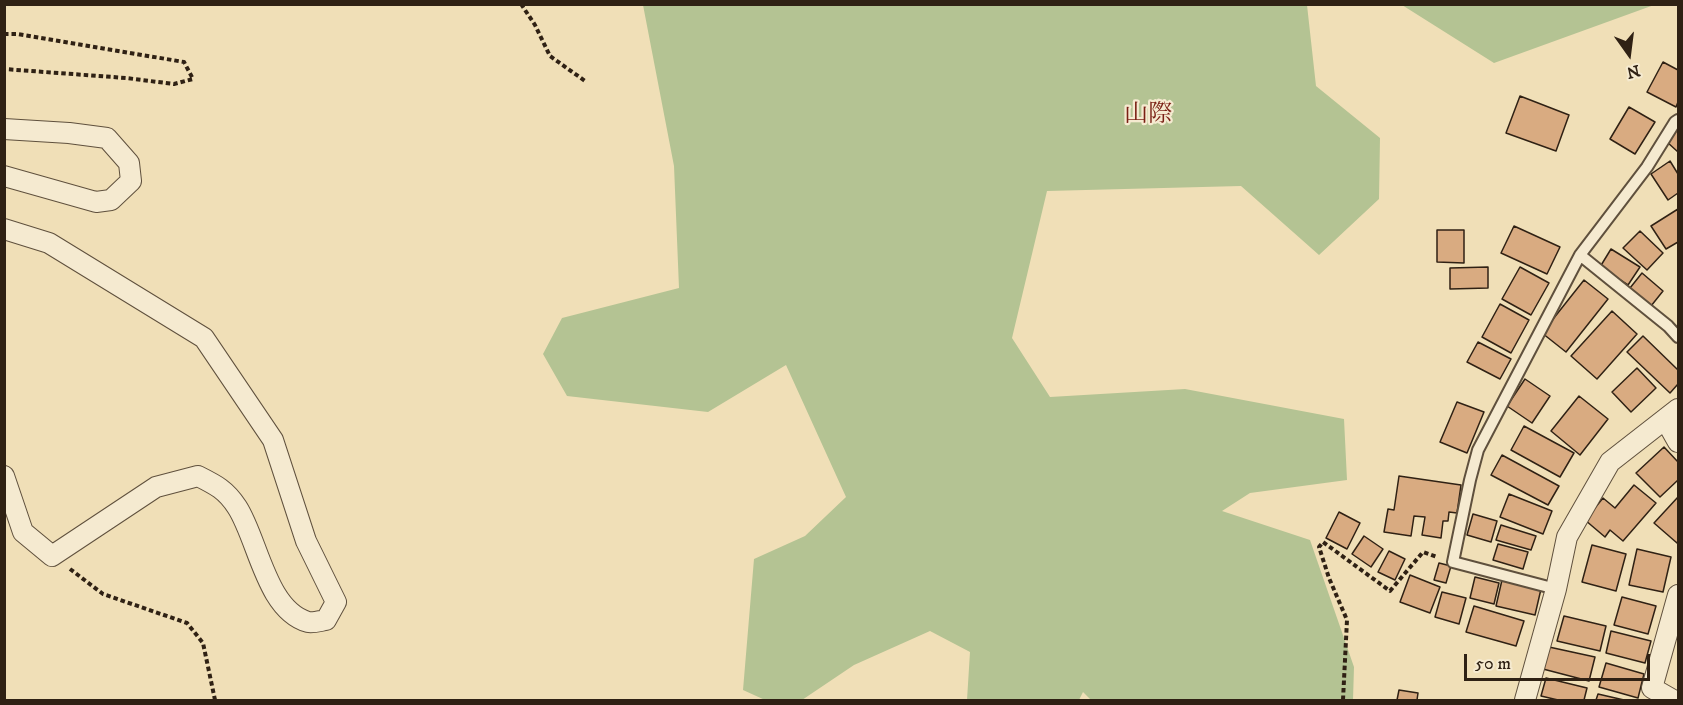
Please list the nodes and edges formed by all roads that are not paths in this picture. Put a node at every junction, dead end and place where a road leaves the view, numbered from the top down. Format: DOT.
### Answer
graph roads {
  1 [pos="1678,120"];
  2 [pos="4,129"];
  3 [pos="4,176"];
  4 [pos="4,229"];
  5 [pos="1580,255"];
  6 [pos="1678,337"];
  7 [pos="1672,414"];
  8 [pos="1678,442"];
  9 [pos="4,476"];
  10 [pos="1556,589"];
  11 [pos="1678,595"];
  12 [pos="1650,694"];
  13 [pos="1525,700"];
  14 [pos="1673,700"];
  1 -- 5 [label="lane"];
  2 -- 3 [label="street"];
  4 -- 9 [label="street"];
  5 -- 6 [label="lane"];
  5 -- 10 [label="lane"];
  7 -- 8 [label="street"];
  7 -- 10 [label="street"];
  10 -- 13 [label="street"];
  11 -- 12 [label="street"];
  12 -- 14 [label="street"];
}
